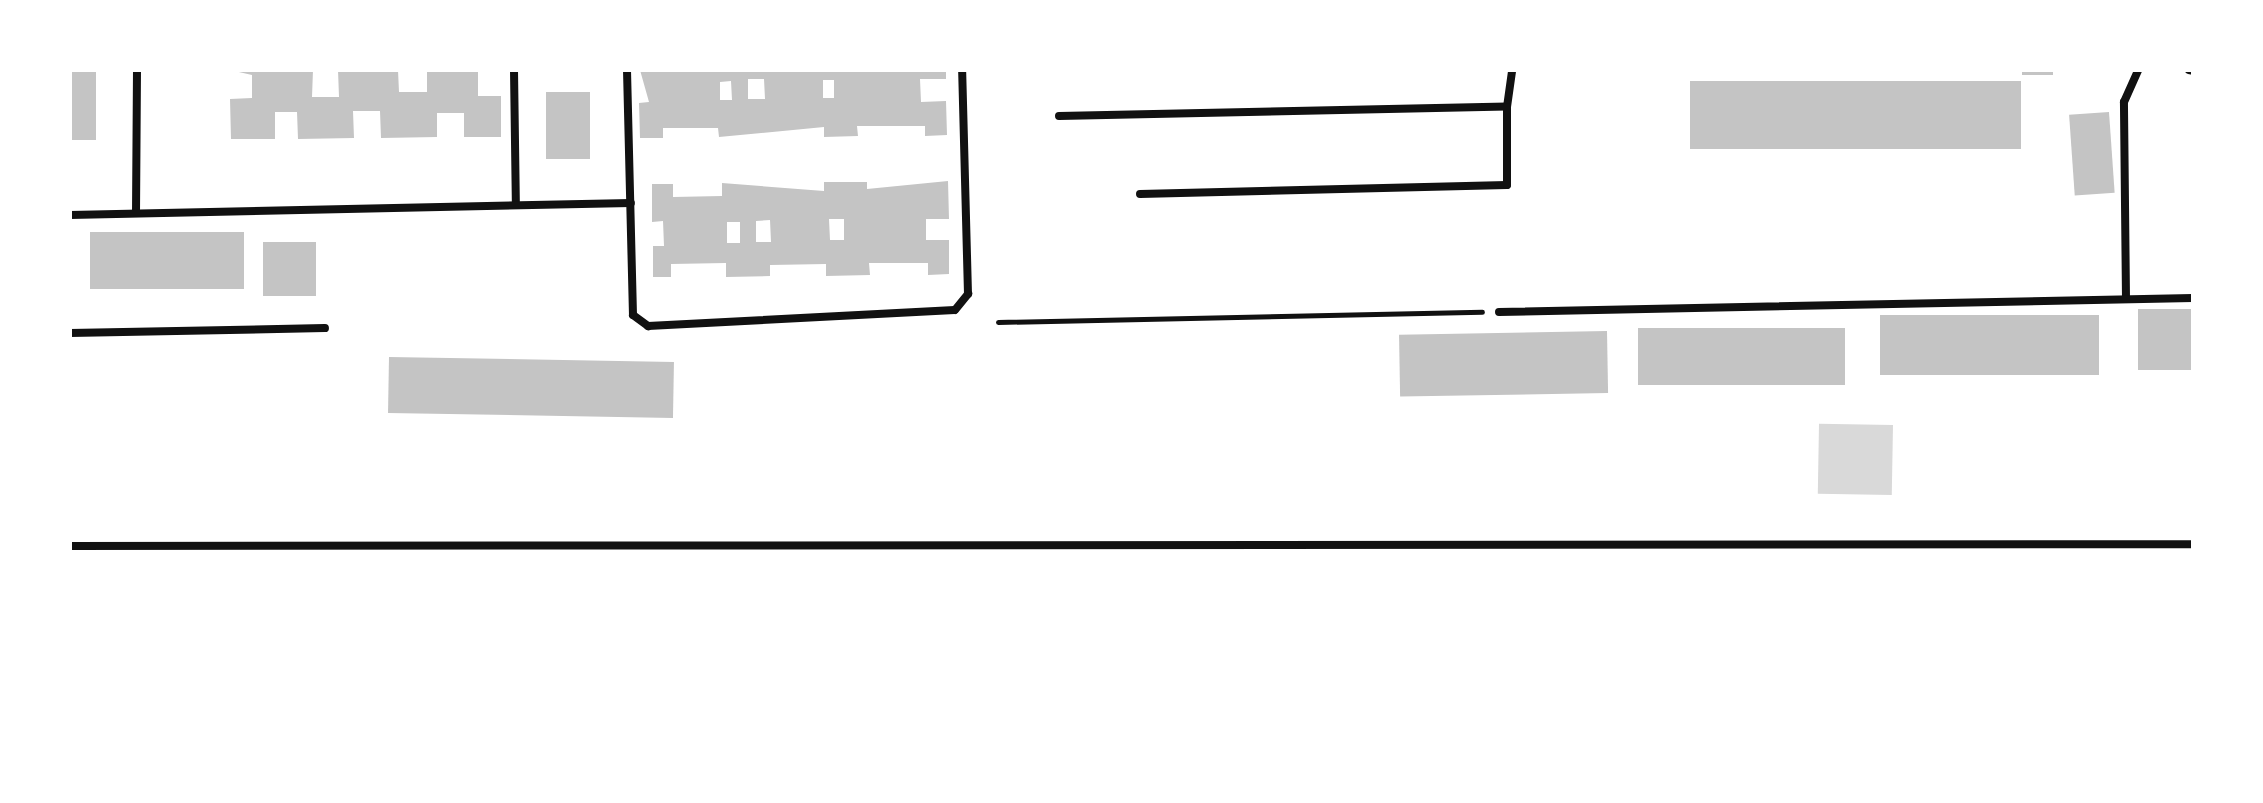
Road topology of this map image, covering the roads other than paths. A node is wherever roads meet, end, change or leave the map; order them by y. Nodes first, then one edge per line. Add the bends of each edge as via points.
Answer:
1 (137, 70) edge
2 (514, 70) edge
3 (627, 70) edge
4 (962, 70) edge
5 (1512, 70) edge
6 (2138, 70) edge
7 (1507, 107) junction
8 (1059, 116) dead end
9 (1140, 194) dead end
10 (631, 203) junction
11 (516, 205) junction
12 (136, 213) junction
13 (70, 215) edge
14 (2193, 298) edge
15 (2126, 299) junction
16 (1499, 312) road end
17 (325, 328) dead end
18 (70, 333) edge
19 (2193, 544) edge
20 (70, 546) edge

1 - 12 street
2 - 11 street
3 - 10 street
4 - 10 street via 968,294 955,310 648,326 633,315
5 - 7 street
6 - 15 street via 2124,102
7 - 8 street
7 - 9 street via 1507,185
10 - 11 street
11 - 12 street
12 - 13 street
14 - 15 street
15 - 16 street
17 - 18 street
19 - 20 street

